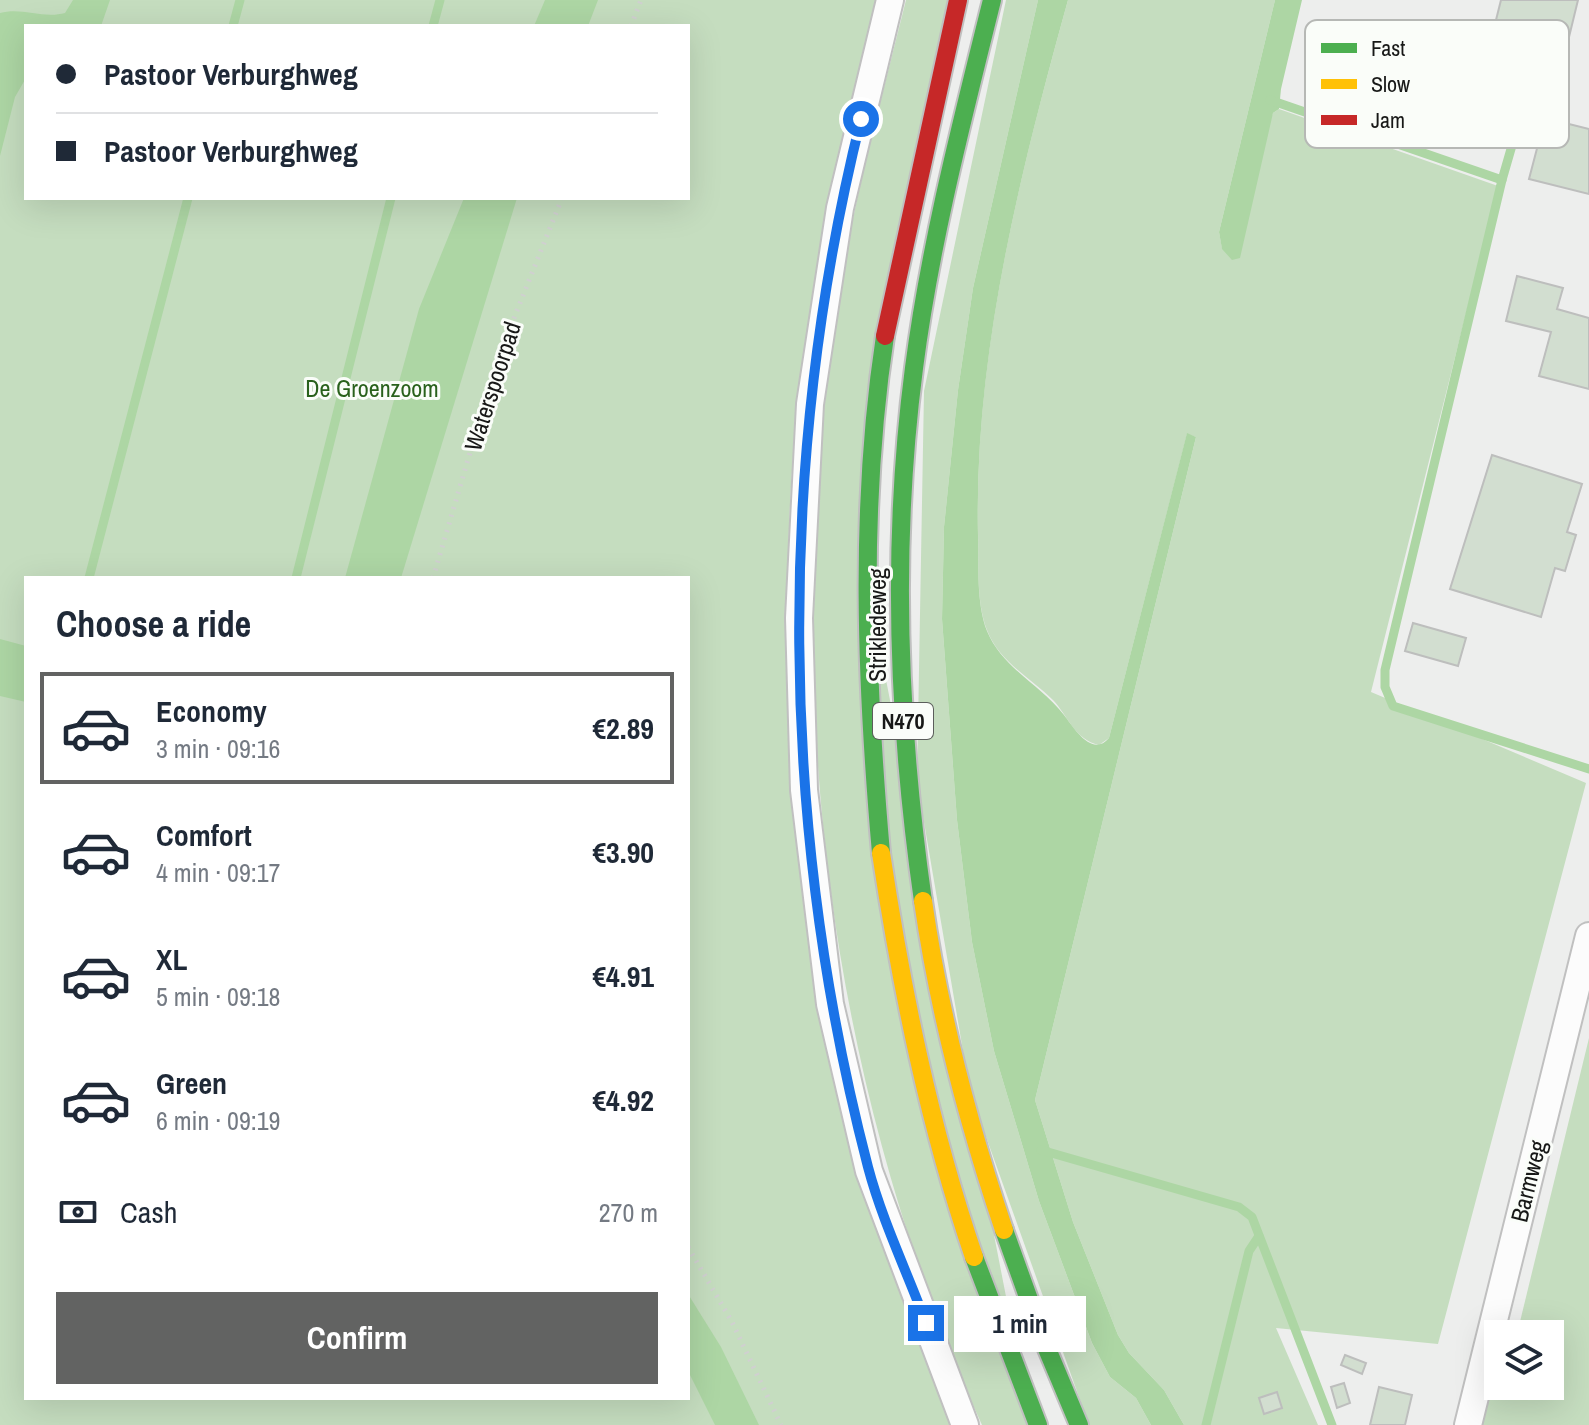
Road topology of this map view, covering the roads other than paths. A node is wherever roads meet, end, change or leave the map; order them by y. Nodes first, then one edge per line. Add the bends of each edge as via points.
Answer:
1 (890, 0) edge
2 (958, 0) edge
3 (992, 0) edge
4 (1589, 936) edge
5 (965, 1425) edge
6 (1038, 1425) edge
7 (1079, 1425) edge
8 (1468, 1425) edge

1 - 5 street via 840,208 810,404 799,618 804,790 830,1004 869,1171
2 - 6 main road, Strikledeweg / N470 via 886,329 867,553 867,678 877,834 899,986 928,1106 981,1282
3 - 7 main road, Strikledeweg / N470 via 919,333 901,550 900,685 912,837 934,979 962,1097 1012,1258
4 - 8 street, Barmweg

